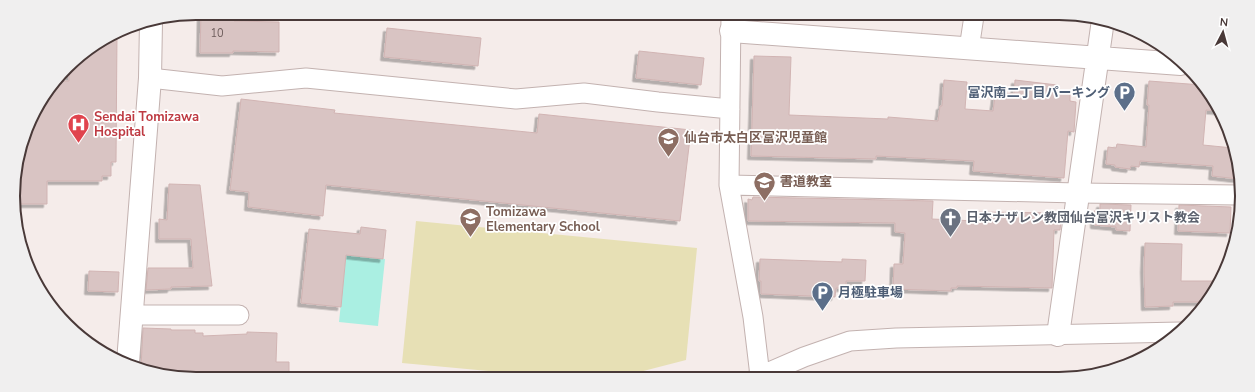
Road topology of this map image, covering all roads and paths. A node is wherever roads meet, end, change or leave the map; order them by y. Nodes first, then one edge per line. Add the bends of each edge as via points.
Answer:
1 (973, 20) edge
2 (731, 23) edge
3 (1102, 25) edge
4 (150, 26) edge
5 (969, 49) junction
6 (1098, 58) junction
7 (1174, 64) edge
8 (150, 78) junction
9 (730, 109) junction
10 (729, 186) junction
11 (1078, 193) junction
12 (1235, 195) edge
13 (132, 315) junction
14 (239, 315) dead end
15 (1170, 332) edge
16 (1058, 335) junction
17 (128, 359) edge
18 (760, 372) edge
19 (769, 372) edge

1 - 5 street
2 - 5 street
2 - 9 street
3 - 6 street
4 - 8 street
5 - 6 street
6 - 7 street
6 - 11 street
8 - 9 street via 222,86 306,78 516,99 584,94
8 - 13 street
9 - 10 street
10 - 11 street
10 - 18 street via 753,318
11 - 12 street
11 - 16 street
13 - 14 street
13 - 17 street
15 - 16 street
16 - 19 street via 850,341

